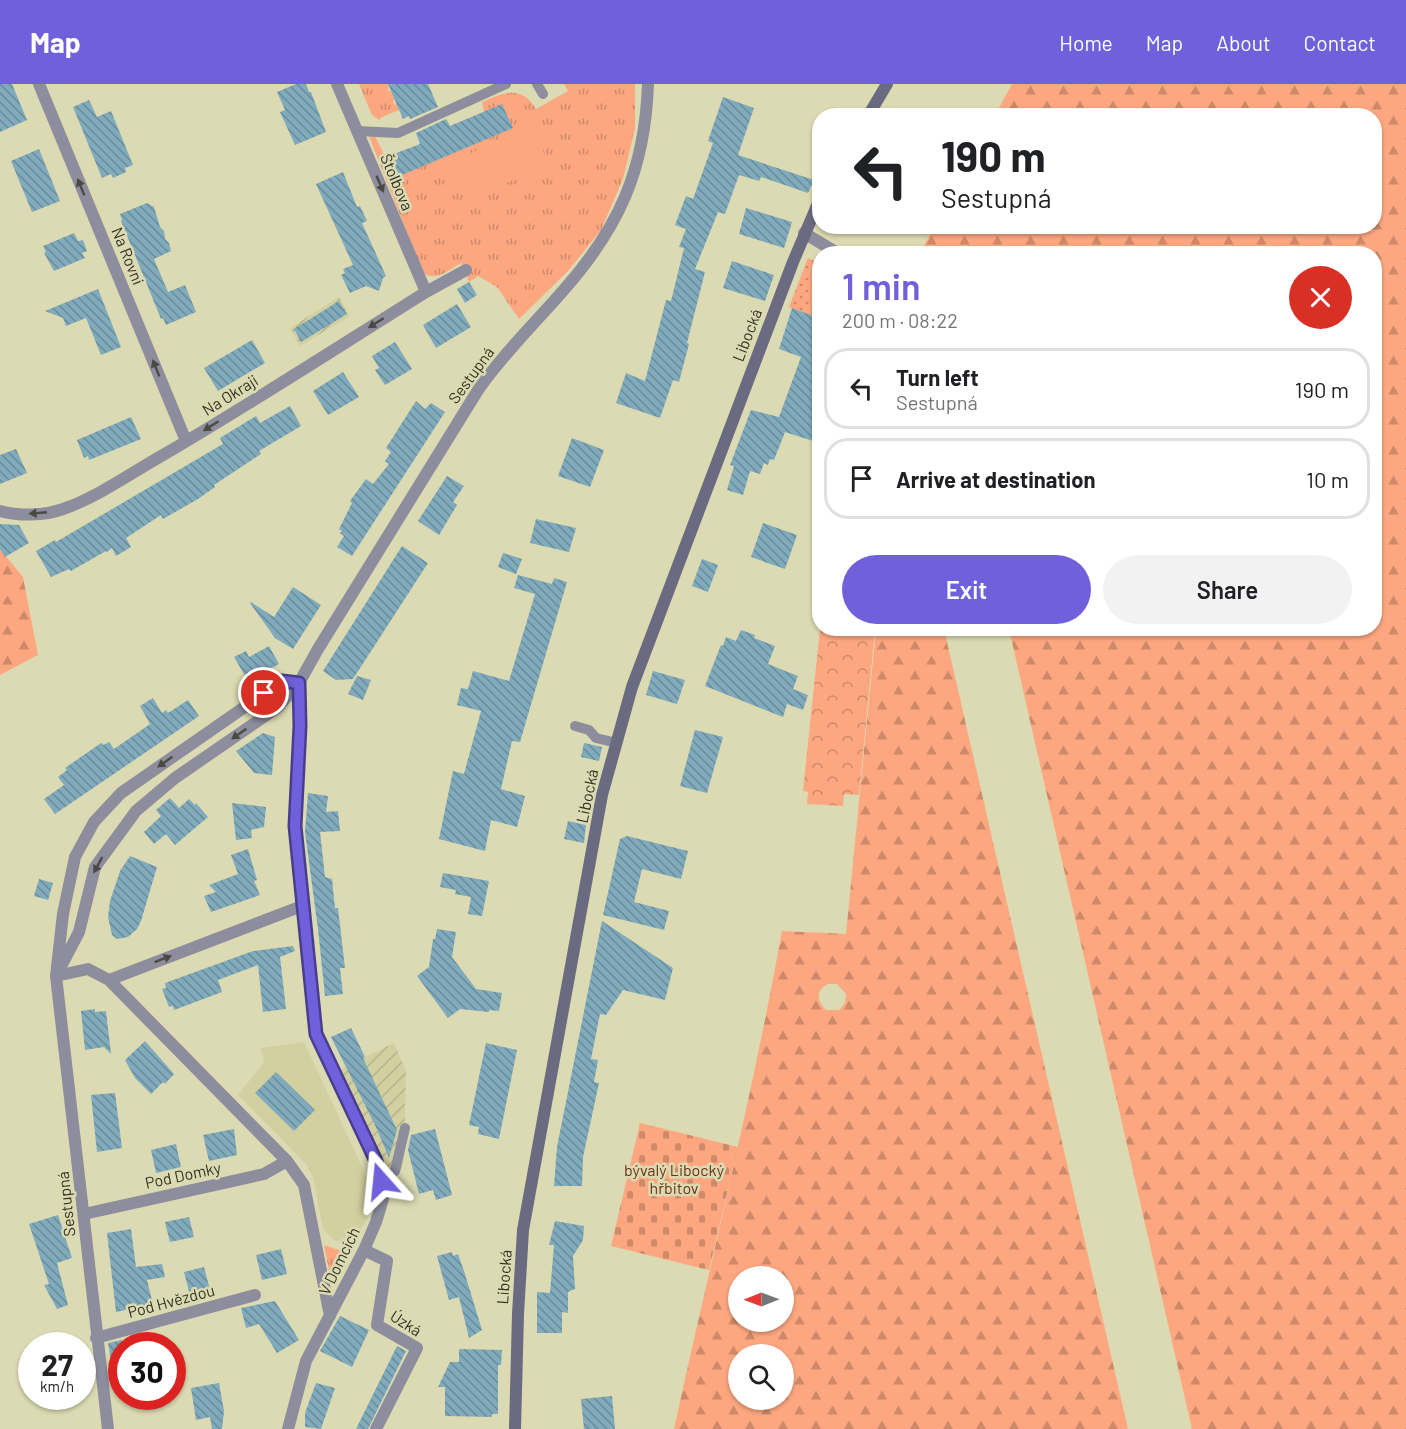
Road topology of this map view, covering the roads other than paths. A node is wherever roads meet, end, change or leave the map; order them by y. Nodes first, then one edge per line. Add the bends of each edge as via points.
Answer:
1 (39, 84) edge
2 (338, 84) edge
3 (506, 84) edge
4 (648, 84) edge
5 (881, 86) edge
6 (871, 108) edge
7 (357, 130) junction
8 (812, 216) edge
9 (804, 233) junction
10 (826, 246) edge
11 (466, 270) dead end
12 (426, 292) junction
13 (186, 441) junction
14 (0, 512) edge
15 (299, 683) junction
16 (575, 726) dead end
17 (617, 743) junction
18 (302, 906) junction
19 (56, 976) junction
20 (109, 980) junction
21 (405, 1128) dead end
22 (287, 1161) junction
23 (381, 1181) junction
24 (84, 1214) junction
25 (364, 1250) junction
26 (255, 1295) dead end
27 (330, 1316) junction
28 (95, 1332) edge
29 (96, 1338) joint
30 (108, 1429) edge
31 (288, 1429) edge
32 (376, 1429) edge
33 (515, 1429) edge

13 -> 1 street, Na Rovni
2 - 7 street, Štolbova
3 - 7 lane via 398,133
4 - 15 street, Sestupná via 640,154 625,198 604,237 478,390
5 - 6 street
7 -> 12 street, Štolbova
8 - 9 street, Libocká
9 - 10 street
9 - 17 street, Libocká via 632,687
11 - 12 street, Na Okraji
12 -> 13 street, Na Okraji
13 -> 14 street, Na Okraji via 63,509 44,513
15 - 18 street, V Domcích via 295,826
15 -> 19 street, Sestupná via 278,707 136,811 95,867 79,932
15 -> 19 street, Sestupná via 282,681 121,792 94,822 75,857
16 - 17 lane via 589,730 596,738
17 - 33 street, Libocká via 602,795 527,1206 518,1314
20 -> 18 street
18 - 23 street, V Domcích via 316,1034 376,1161
19 - 20 street via 88,969
19 - 24 street, Sestupná
20 - 22 street
21 - 23 lane via 395,1171
22 - 24 street, Pod Domky via 264,1174
22 - 27 street via 304,1185
23 - 25 street, V Domcích via 382,1199
24 - 28 street, Sestupná
25 - 27 street, V Domcích
25 - 32 street, Úzká via 387,1261 377,1325 417,1348
26 - 29 street, Pod Hvězdou
27 - 31 street, V Domcích via 306,1361
29 - 30 street, Sestupná

